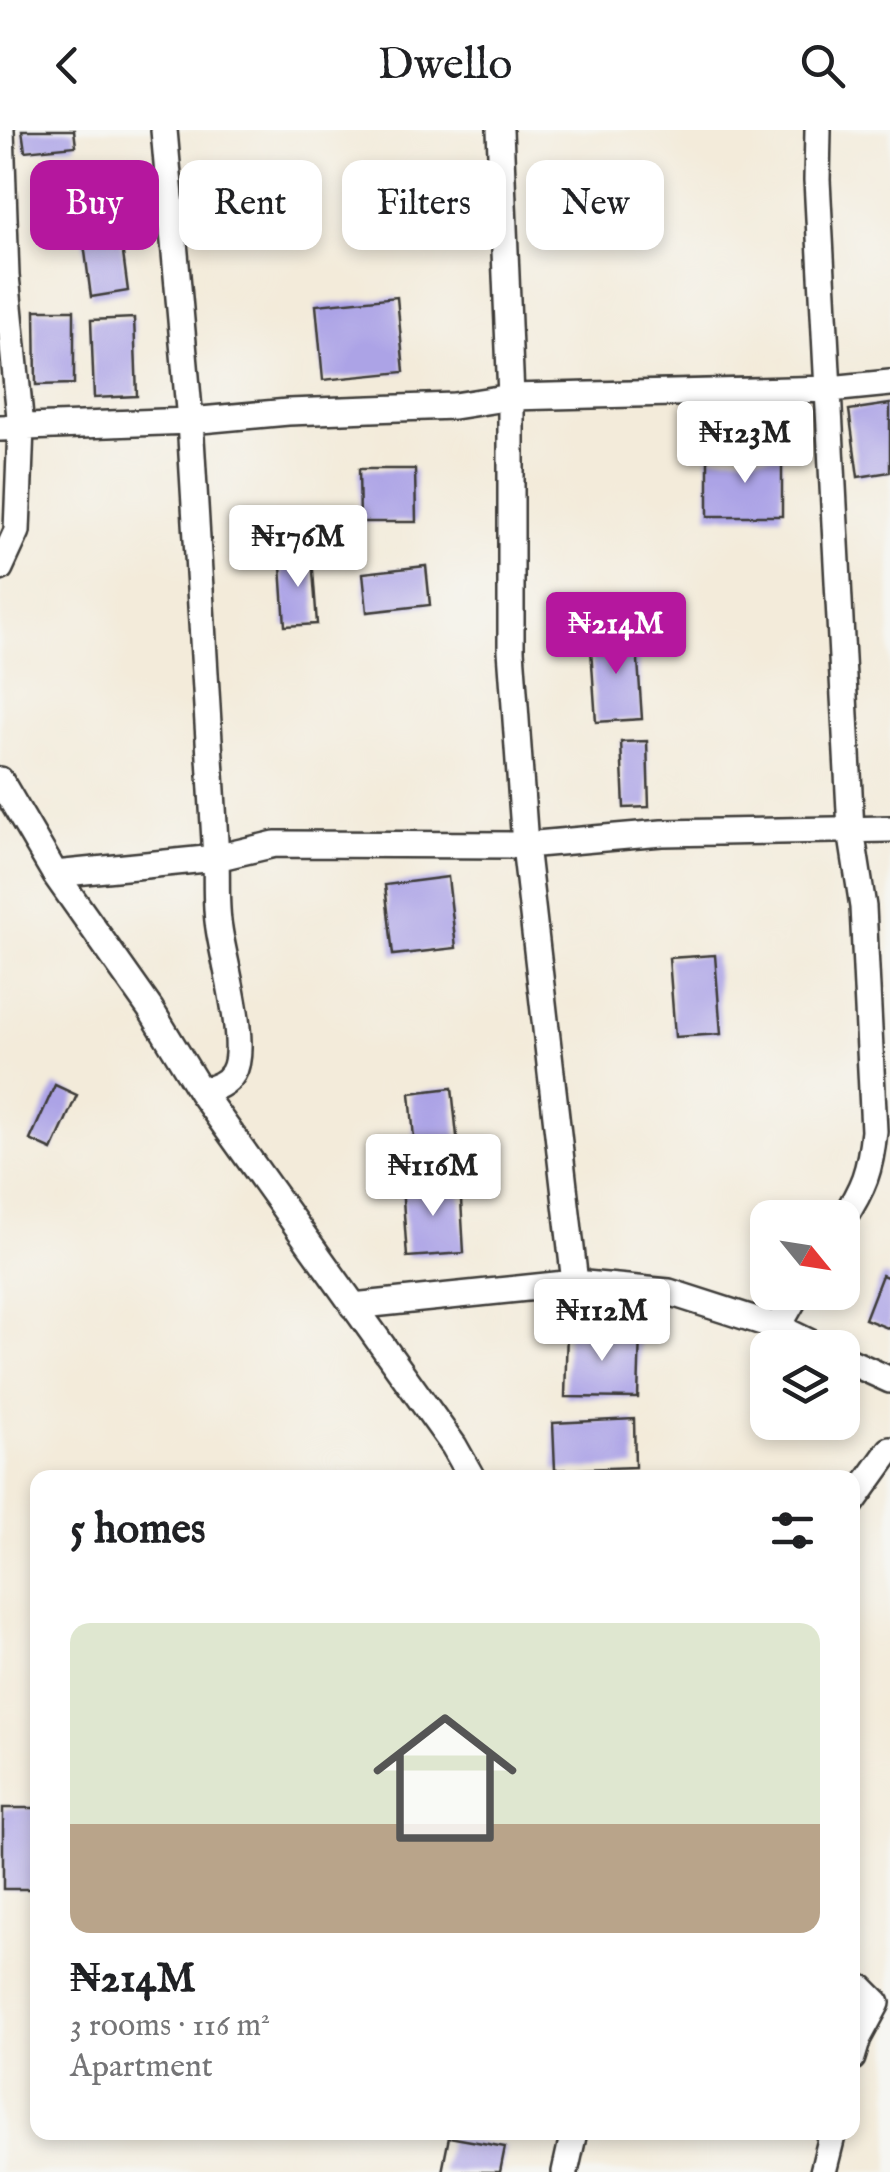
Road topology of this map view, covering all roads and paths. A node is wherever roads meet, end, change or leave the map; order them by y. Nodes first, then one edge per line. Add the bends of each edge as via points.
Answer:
1 (2, 130) edge
2 (164, 130) edge
3 (500, 130) edge
4 (818, 130) edge
5 (890, 382) edge
6 (830, 388) junction
7 (511, 396) junction
8 (190, 421) junction
9 (10, 427) edge
10 (0, 568) edge
11 (0, 780) edge
12 (890, 829) edge
13 (851, 830) junction
14 (525, 845) junction
15 (216, 858) junction
16 (55, 874) junction
17 (201, 1092) junction
18 (856, 1200) edge
19 (575, 1283) junction
20 (353, 1306) junction
21 (788, 1310) edge
22 (778, 1328) junction
23 (782, 1330) edge
24 (860, 1366) edge
25 (890, 1380) edge
26 (890, 1450) edge
27 (468, 1470) edge
28 (860, 1492) edge
29 (860, 1988) edge
30 (884, 2010) edge
31 (860, 2036) edge
32 (572, 2140) edge
33 (831, 2140) edge
34 (565, 2172) edge
35 (824, 2172) edge

1 - 9 street
2 - 8 street
3 - 7 street
4 - 6 street
5 - 6 street
6 - 7 street
6 - 13 street
7 - 8 street via 454,406
7 - 14 street via 512,650
8 - 9 street
8 - 15 street
9 - 10 street via 17,530
11 - 16 street
12 - 13 street
13 - 14 street via 662,833
13 - 18 street via 863,907 874,1131 870,1167
14 - 15 street via 275,844
14 - 19 street
15 - 16 street
15 - 17 street via 218,924 238,1054 234,1072
16 - 17 street
17 - 20 street
19 - 20 street
19 - 22 street via 669,1292
20 - 27 street
21 - 22 street
22 - 23 street
24 - 25 street
26 - 28 street
29 - 30 street
30 - 31 street
32 - 34 street
33 - 35 street

